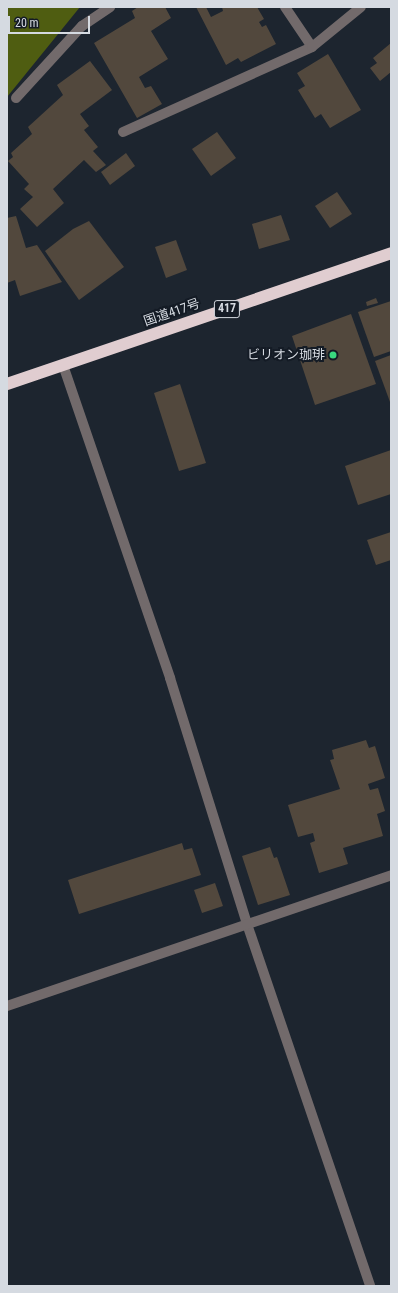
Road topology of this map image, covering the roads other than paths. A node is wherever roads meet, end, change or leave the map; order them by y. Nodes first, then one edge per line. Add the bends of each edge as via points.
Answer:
1 (110, 7) edge
2 (284, 7) edge
3 (361, 7) edge
4 (312, 47) junction
5 (16, 98) dead end
6 (122, 132) dead end
7 (391, 253) edge
8 (63, 365) junction
9 (7, 384) edge
10 (391, 875) edge
11 (247, 924) junction
12 (7, 1006) edge
13 (370, 1286) edge

1 - 5 street via 82,26
2 - 4 street
3 - 4 street
4 - 6 street
7 - 8 highway, 国道417号 / 417
8 - 9 highway, 国道417号 / 417
8 - 11 street via 170,678
10 - 11 street
11 - 12 street
11 - 13 street

